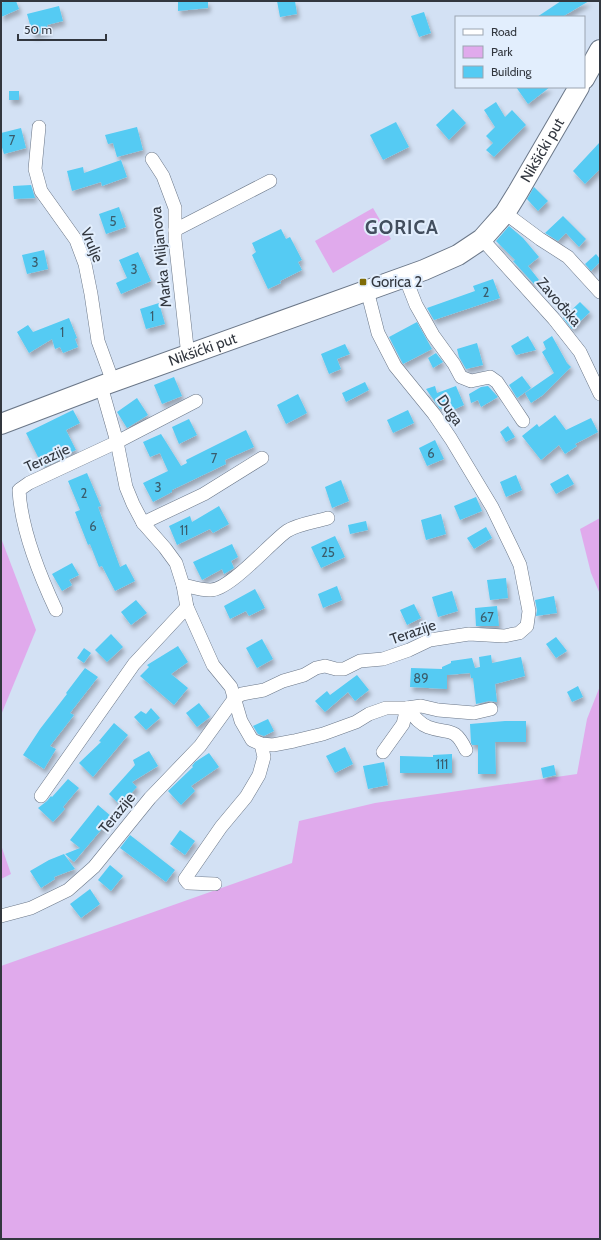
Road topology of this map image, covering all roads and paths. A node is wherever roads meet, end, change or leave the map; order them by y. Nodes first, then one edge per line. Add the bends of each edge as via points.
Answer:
1 (600, 50) edge
2 (585, 77) edge
3 (578, 88) edge
4 (39, 127) dead end
5 (152, 159) dead end
6 (270, 181) dead end
7 (505, 213) junction
8 (175, 230) junction
9 (482, 239) junction
10 (406, 277) junction
11 (367, 290) junction
12 (600, 292) edge
13 (188, 356) junction
14 (107, 384) junction
15 (600, 394) edge
16 (196, 401) dead end
17 (523, 420) dead end
18 (1, 424) edge
19 (117, 442) junction
20 (262, 458) dead end
21 (328, 518) dead end
22 (143, 523) junction
23 (512, 548) joint
24 (183, 585) junction
25 (187, 607) junction
26 (56, 610) dead end
27 (234, 699) junction
28 (407, 708) junction
29 (491, 709) dead end
30 (261, 744) junction
31 (466, 750) dead end
32 (383, 752) dead end
33 (41, 796) dead end
34 (215, 884) dead end
35 (1, 916) edge

1 - 2 main road
3 - 7 main road, Nikšićki put
4 - 14 street, Vrulje via 35,169 41,191 76,240 85,264
5 - 8 street, Marka Miljanova via 163,176 175,208
6 - 8 street
7 - 9 main road, Nikšićki put
7 - 12 street via 568,257
8 - 13 street, Marka Miljanova
9 - 10 main road, Nikšićki put via 458,255
9 - 15 street, Zavođska via 580,352
10 - 11 main road, Nikšićki put
10 - 17 street via 416,305 433,336 461,377 470,381 490,376
11 - 13 main road, Nikšićki put
11 - 23 street, Duga via 378,333 395,366 451,439 492,507
13 - 14 main road, Nikšićki put
14 - 18 main road, Nikšićki put
14 - 19 street
16 - 19 street, Terazije
19 - 22 street via 126,487
19 - 26 street, Terazije via 19,490 20,506 35,559
20 - 22 street via 204,494
21 - 24 street via 288,531 226,584 211,590
22 - 24 street via 176,563
23 - 27 street, Terazije via 520,565 529,611 527,626 519,633 504,636 468,634 430,640 390,657 360,661 344,669 325,666 316,668 304,675 264,690 242,694
24 - 25 street
25 - 27 street via 213,665 231,687
25 - 33 street via 134,664
27 - 30 street via 241,721 252,740
27 - 35 street, Terazije via 200,746 150,798 94,867 68,890 32,908
28 - 29 street via 421,706 474,713
28 - 30 street via 386,708 323,734 274,745
28 - 31 street via 427,727 453,733
28 - 32 street via 403,724
30 - 34 street via 264,757 259,775 186,879 188,883

